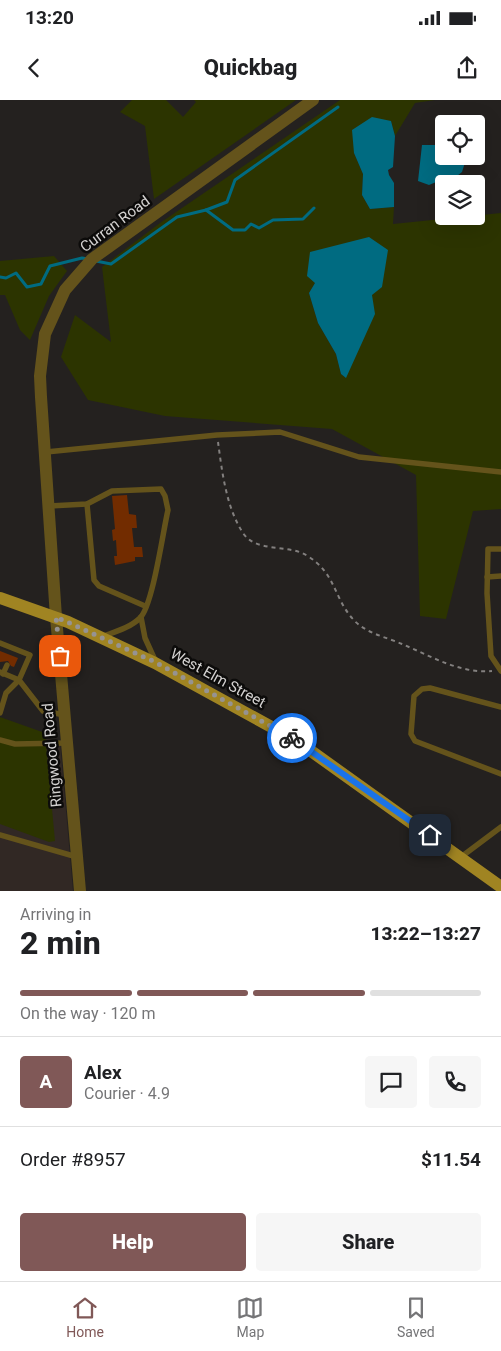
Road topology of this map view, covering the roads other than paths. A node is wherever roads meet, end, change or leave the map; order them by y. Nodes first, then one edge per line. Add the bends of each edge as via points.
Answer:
1 (313, 100) edge
2 (46, 452) junction
3 (501, 472) edge
4 (87, 504) junction
5 (49, 506) junction
6 (501, 549) edge
7 (501, 576) edge
8 (487, 577) junction
9 (0, 598) edge
10 (145, 606) junction
11 (56, 617) junction
12 (140, 617) junction
13 (100, 637) junction
14 (1, 646) edge
15 (13, 648) junction
16 (10, 655) dead end
17 (155, 662) junction
18 (7, 665) dead end
19 (501, 671) edge
20 (2, 673) edge
21 (19, 680) junction
22 (501, 707) edge
23 (0, 714) edge
24 (65, 715) junction
25 (0, 740) edge
26 (67, 744) junction
27 (501, 774) edge
28 (501, 827) edge
29 (0, 835) edge
30 (77, 857) junction
31 (462, 857) junction
32 (501, 887) edge
33 (80, 891) edge

1 - 2 street, Curran Road via 92,260 65,290 45,334 40,376
2 - 3 lane via 280,432 359,457
2 - 5 street, Curran Road
4 - 5 lane
4 - 10 lane via 94,580 99,586
4 - 10 lane via 112,491 162,489 168,510
5 - 11 street, Curran Road
6 - 8 lane via 488,549
7 - 8 lane
8 - 19 lane via 491,656
9 - 11 main road, West Elm Street
10 - 12 lane
11 - 13 main road, West Elm Street
11 - 24 street, Ringwood Road
12 - 13 lane via 122,629
12 - 17 lane
13 - 17 main road, West Elm Street
14 - 15 lane
15 - 16 lane
15 - 21 lane via 30,655
17 - 31 main road, West Elm Street via 297,740
18 - 20 lane
20 - 21 lane
21 - 23 lane via 6,693
21 - 24 lane via 43,711
22 - 27 lane via 430,688 422,689 414,696 411,734 415,741
24 - 26 street, Ringwood Road
25 - 26 lane via 15,744
26 - 30 street, Ringwood Road
28 - 31 lane
29 - 30 lane
30 - 33 street, Ringwood Road
31 - 32 main road, West Elm Street

